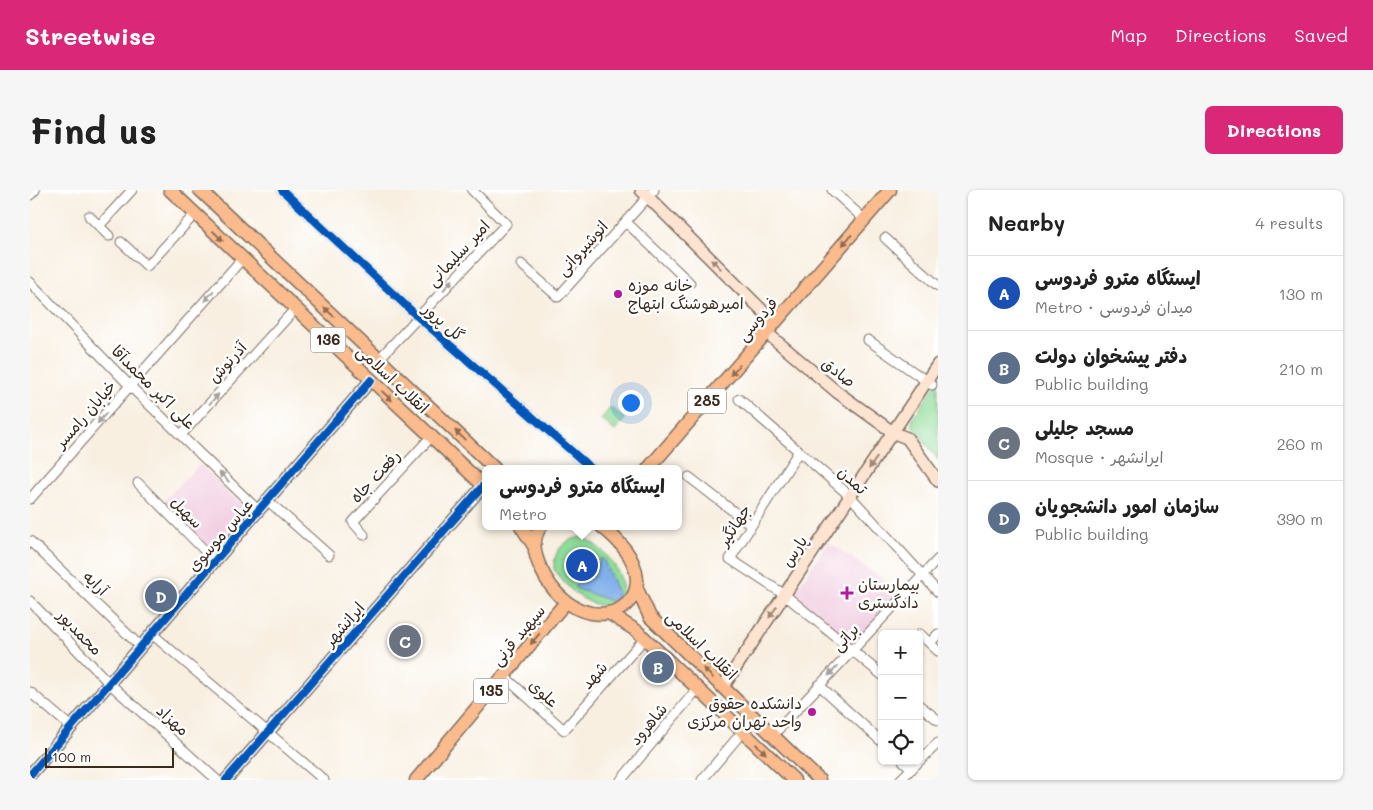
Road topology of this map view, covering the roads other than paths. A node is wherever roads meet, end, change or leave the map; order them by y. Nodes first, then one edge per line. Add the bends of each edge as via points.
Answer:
1 (35, 190) edge
2 (132, 190) edge
3 (170, 190) edge
4 (200, 190) edge
5 (282, 190) edge
6 (472, 190) edge
7 (832, 190) edge
8 (890, 190) edge
9 (648, 192) edge
10 (30, 196) edge
11 (195, 214) junction
12 (89, 216) dead end
13 (864, 220) junction
14 (626, 222) junction
15 (99, 226) junction
16 (109, 236) dead end
17 (885, 238) dead end
18 (121, 242) dead end
19 (242, 259) junction
20 (521, 264) dead end
21 (30, 282) edge
22 (690, 284) dead end
23 (938, 286) edge
24 (295, 309) junction
25 (418, 318) junction
26 (771, 328) junction
27 (868, 340) dead end
28 (379, 359) junction
29 (938, 364) edge
30 (371, 380) junction
31 (932, 380) edge
32 (130, 386) junction
33 (739, 399) dead end
34 (894, 433) junction
35 (181, 436) junction
36 (431, 437) junction
37 (799, 451) junction
38 (491, 465) edge
39 (587, 465) edge
40 (651, 465) edge
41 (689, 477) dead end
42 (938, 481) edge
43 (138, 484) dead end
44 (482, 485) edge
45 (482, 489) edge
46 (850, 496) junction
47 (30, 499) edge
48 (267, 500) junction
49 (258, 511) junction
50 (751, 525) junction
51 (524, 530) edge
52 (539, 530) edge
53 (606, 530) edge
54 (364, 535) dead end
55 (30, 541) edge
56 (534, 546) junction
57 (329, 555) dead end
58 (938, 560) edge
59 (215, 561) junction
60 (923, 575) junction
61 (637, 589) junction
62 (938, 592) edge
63 (784, 595) junction
64 (30, 601) edge
65 (566, 602) junction
66 (610, 614) junction
67 (152, 634) junction
68 (938, 634) edge
69 (923, 637) edge
70 (645, 638) junction
71 (930, 643) junction
72 (141, 646) junction
73 (938, 651) edge
74 (852, 652) junction
75 (878, 672) edge
76 (504, 676) junction
77 (109, 683) junction
78 (819, 685) junction
79 (723, 687) junction
80 (698, 688) junction
81 (30, 692) edge
82 (923, 708) edge
83 (938, 720) edge
84 (72, 727) junction
85 (564, 730) joint
86 (743, 731) junction
87 (268, 732) junction
88 (773, 735) junction
89 (878, 738) edge
90 (938, 743) edge
91 (908, 765) edge
92 (912, 769) junction
93 (30, 775) edge
94 (217, 780) edge
95 (226, 780) edge
96 (324, 780) edge
97 (416, 780) edge
98 (621, 780) edge
99 (702, 780) edge
100 (794, 780) edge
101 (819, 780) edge
102 (900, 780) edge

1 - 10 street
2 - 15 street
3 - 11 main road, انقلاب اسلامی / 136
28 -> 4 main road, انقلاب اسلامی / 136
5 - 25 street, گل پرور
25 -> 6 street, امیر سلیمانی via 506,224
7 - 13 street
8 - 13 main road, فردوسی / 285
9 - 14 street, انوشیروانی
26 -> 9 street, صادق
11 - 18 street via 148,266
11 -> 19 main road, انقلاب اسلامی / 136
12 - 15 street
13 -> 26 main road, فردوسی / 285
14 - 20 street, انوشیروانی via 558,297
14 - 22 street
15 - 16 street
17 - 23 street
19 - 24 main road, انقلاب اسلامی / 136
19 -> 32 street, خیابان رامسر
21 - 32 street, علی اکبر محمدآقا
24 - 30 main road, انقلاب اسلامی / 136
35 -> 24 street, آذرنوش
25 - 28 street, امیر سلیمانی
25 - 39 street, گل پرور
26 - 34 street, صادق via 823,381
26 -> 40 main road, فردوسی / 285
27 - 31 street
38 -> 28 main road, انقلاب اسلامی / 136
29 - 31 street, پارس
30 -> 36 main road, انقلاب اسلامی / 136
30 - 48 street, عباس موسوی
31 - 34 street, پارس via 898,421
32 - 35 street, علی اکبر محمدآقا
32 -> 47 street, خیابان رامسر
33 - 37 street, تمدن
34 - 42 street, صادق via 907,438
34 -> 46 street, پارس
49 -> 35 street, علی اکبر محمدآقا
36 - 44 main road, انقلاب اسلامی / 136
36 - 54 street, رفعت جاه via 353,522
37 - 46 street, تمدن
37 - 50 street, جهانگیر
41 - 50 street
43 - 59 street, سهیل
45 - 87 street, ایرانشهر
46 - 60 street, تمدن
46 - 63 street, پارس
48 - 49 street, عباس موسوی
48 - 57 street
49 - 59 street, عباس موسوی
50 - 63 street, جهانگیر via 730,559
51 - 56 main road
52 - 56 main road
53 - 61 main road, انقلاب اسلامی via 630,558 636,573
55 - 72 street, آرایه
56 - 65 main road via 545,577
58 - 60 street, براتی
59 - 67 street, عباس موسوی
60 - 62 street, تمدن
60 - 74 street, براتی
61 - 66 main road via 627,606
79 -> 61 main road, انقلاب اسلامی via 650,617
63 - 74 street
63 -> 79 street, پارس
64 - 77 street, محمدپور
65 - 66 main road via 591,612
65 -> 76 main road, سپهبد قرنی / 135
66 - 70 main road, انقلاب اسلامی
67 - 72 street, عباس موسوی
67 - 87 street
68 - 71 street
69 - 71 street
70 - 80 main road, انقلاب اسلامی
70 - 85 street, شهد
71 - 73 street
72 - 77 street, عباس موسوی
74 - 75 street
74 -> 78 street, براتی
76 - 85 street, علوی
76 - 97 main road, سپهبد قرنی / 135
77 - 84 street, عباس موسوی
77 - 94 street, مهزاد
78 - 88 street, براتی
78 - 89 street
79 - 88 main road, انقلاب اسلامی
80 - 86 main road, انقلاب اسلامی
80 - 98 street, شاهرود
81 - 84 street
82 - 83 street
84 - 93 street, عباس موسوی
86 - 99 street
86 -> 100 main road, انقلاب اسلامی
87 - 95 street, ایرانشهر
87 - 96 street
88 - 101 main road, انقلاب اسلامی
90 - 92 street
91 - 92 street
92 - 102 street

